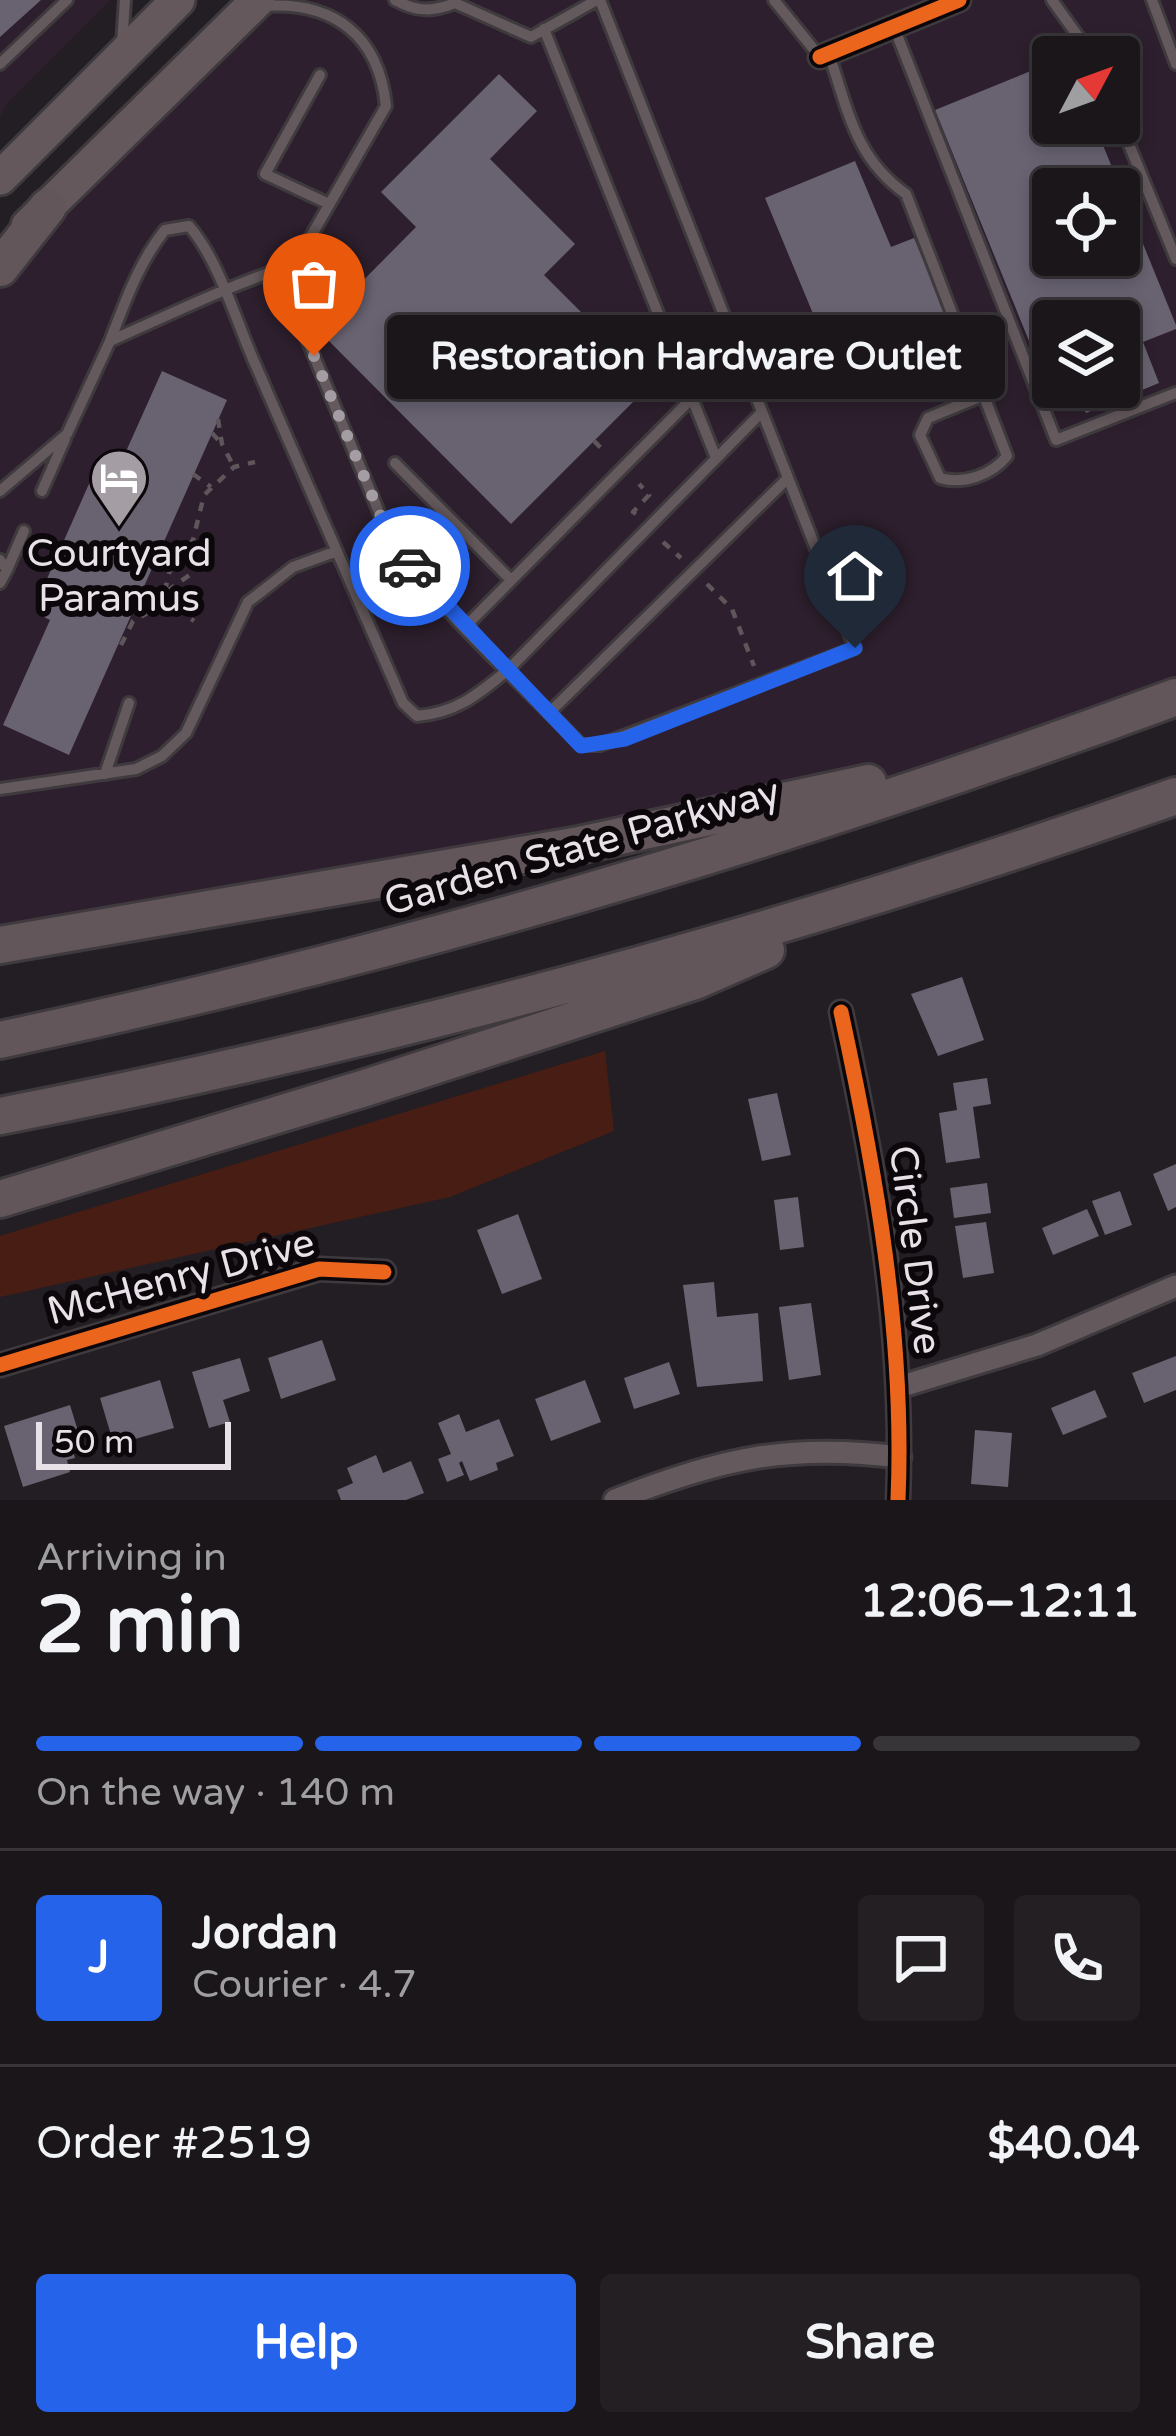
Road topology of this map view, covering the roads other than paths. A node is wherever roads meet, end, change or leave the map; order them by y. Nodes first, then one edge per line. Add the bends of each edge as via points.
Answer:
1 (67, 0) edge
2 (125, 0) edge
3 (178, 0) edge
4 (395, 0) edge
5 (599, 0) edge
6 (774, 0) edge
7 (959, 0) edge
8 (1052, 0) edge
9 (1151, 0) edge
10 (455, 2) edge
11 (254, 4) edge
12 (925, 7) edge
13 (893, 27) junction
14 (544, 29) junction
15 (1078, 36) edge
16 (824, 56) junction
17 (120, 58) junction
18 (0, 64) edge
19 (1176, 64) edge
20 (320, 75) dead end
21 (1129, 144) edge
22 (0, 178) edge
23 (328, 204) junction
24 (48, 207) junction
25 (0, 255) edge
26 (1176, 259) edge
27 (296, 264) junction
28 (0, 268) edge
29 (224, 292) junction
30 (110, 340) junction
31 (1176, 393) edge
32 (984, 395) junction
33 (692, 398) junction
34 (762, 412) junction
35 (67, 434) junction
36 (716, 458) junction
37 (395, 463) dead end
38 (788, 478) junction
39 (0, 491) edge
40 (42, 491) dead end
41 (24, 531) dead end
42 (337, 551) junction
43 (3, 565) edge
44 (512, 580) junction
45 (0, 583) edge
46 (466, 626) junction
47 (508, 670) junction
48 (1176, 697) edge
49 (129, 703) dead end
50 (550, 712) junction
51 (1065, 738) junction
52 (104, 774) junction
53 (0, 789) edge
54 (1176, 796) edge
55 (931, 879) junction
56 (0, 944) edge
57 (841, 1012) dead end
58 (0, 1040) edge
59 (0, 1116) edge
60 (0, 1199) edge
61 (383, 1272) dead end
62 (1176, 1286) edge
63 (0, 1365) edge
64 (899, 1387) junction
65 (900, 1456) junction
66 (615, 1500) edge
67 (898, 1500) edge

1 - 18 lane
2 - 17 lane
3 - 17 highway
4 - 10 lane via 434,11
5 - 14 lane
5 - 34 lane
6 - 16 lane
7 - 12 street
8 - 15 lane
9 - 19 lane
10 - 14 lane via 530,37
11 - 23 lane via 332,16 356,30 383,81 386,106
11 - 24 highway
12 - 13 street
13 - 16 street
13 - 31 lane via 1056,440
14 - 33 lane
16 - 32 lane via 863,153 906,194
17 - 22 highway
20 - 23 lane via 265,174
21 - 26 lane
23 - 27 lane
24 - 25 highway
24 - 28 highway
27 - 29 lane
27 - 46 lane via 296,313 386,529
29 - 30 lane
29 - 30 lane via 189,226 165,230
29 - 42 lane
30 - 35 lane
32 - 32 lane via 1006,456 997,469 956,483 940,478 920,435 928,418
33 - 36 lane
33 - 44 lane
34 - 36 lane
34 - 38 lane
35 - 39 lane
35 - 40 lane
36 - 47 lane
37 - 44 lane
38 - 50 lane
38 - 50 lane via 855,648 600,746 581,746
41 - 43 lane
42 - 47 lane via 403,703 417,716 467,704
42 - 52 lane via 292,567 248,602 186,733 162,756
43 - 45 lane
44 - 46 lane
46 - 47 lane
47 - 50 lane
48 - 51 highway, Garden State Parkway
49 - 52 lane
51 - 56 highway via 574,846
51 - 58 highway, Garden State Parkway via 524,912
52 - 53 lane
54 - 55 highway
55 - 59 highway via 385,1033
55 - 60 highway via 695,981
57 - 64 street, Circle Drive via 877,1186
61 - 63 street, McHenry Drive via 319,1269
62 - 64 street via 1037,1345
64 - 65 street, Circle Drive
65 - 66 street via 802,1450 741,1457
65 - 67 street, Circle Drive

